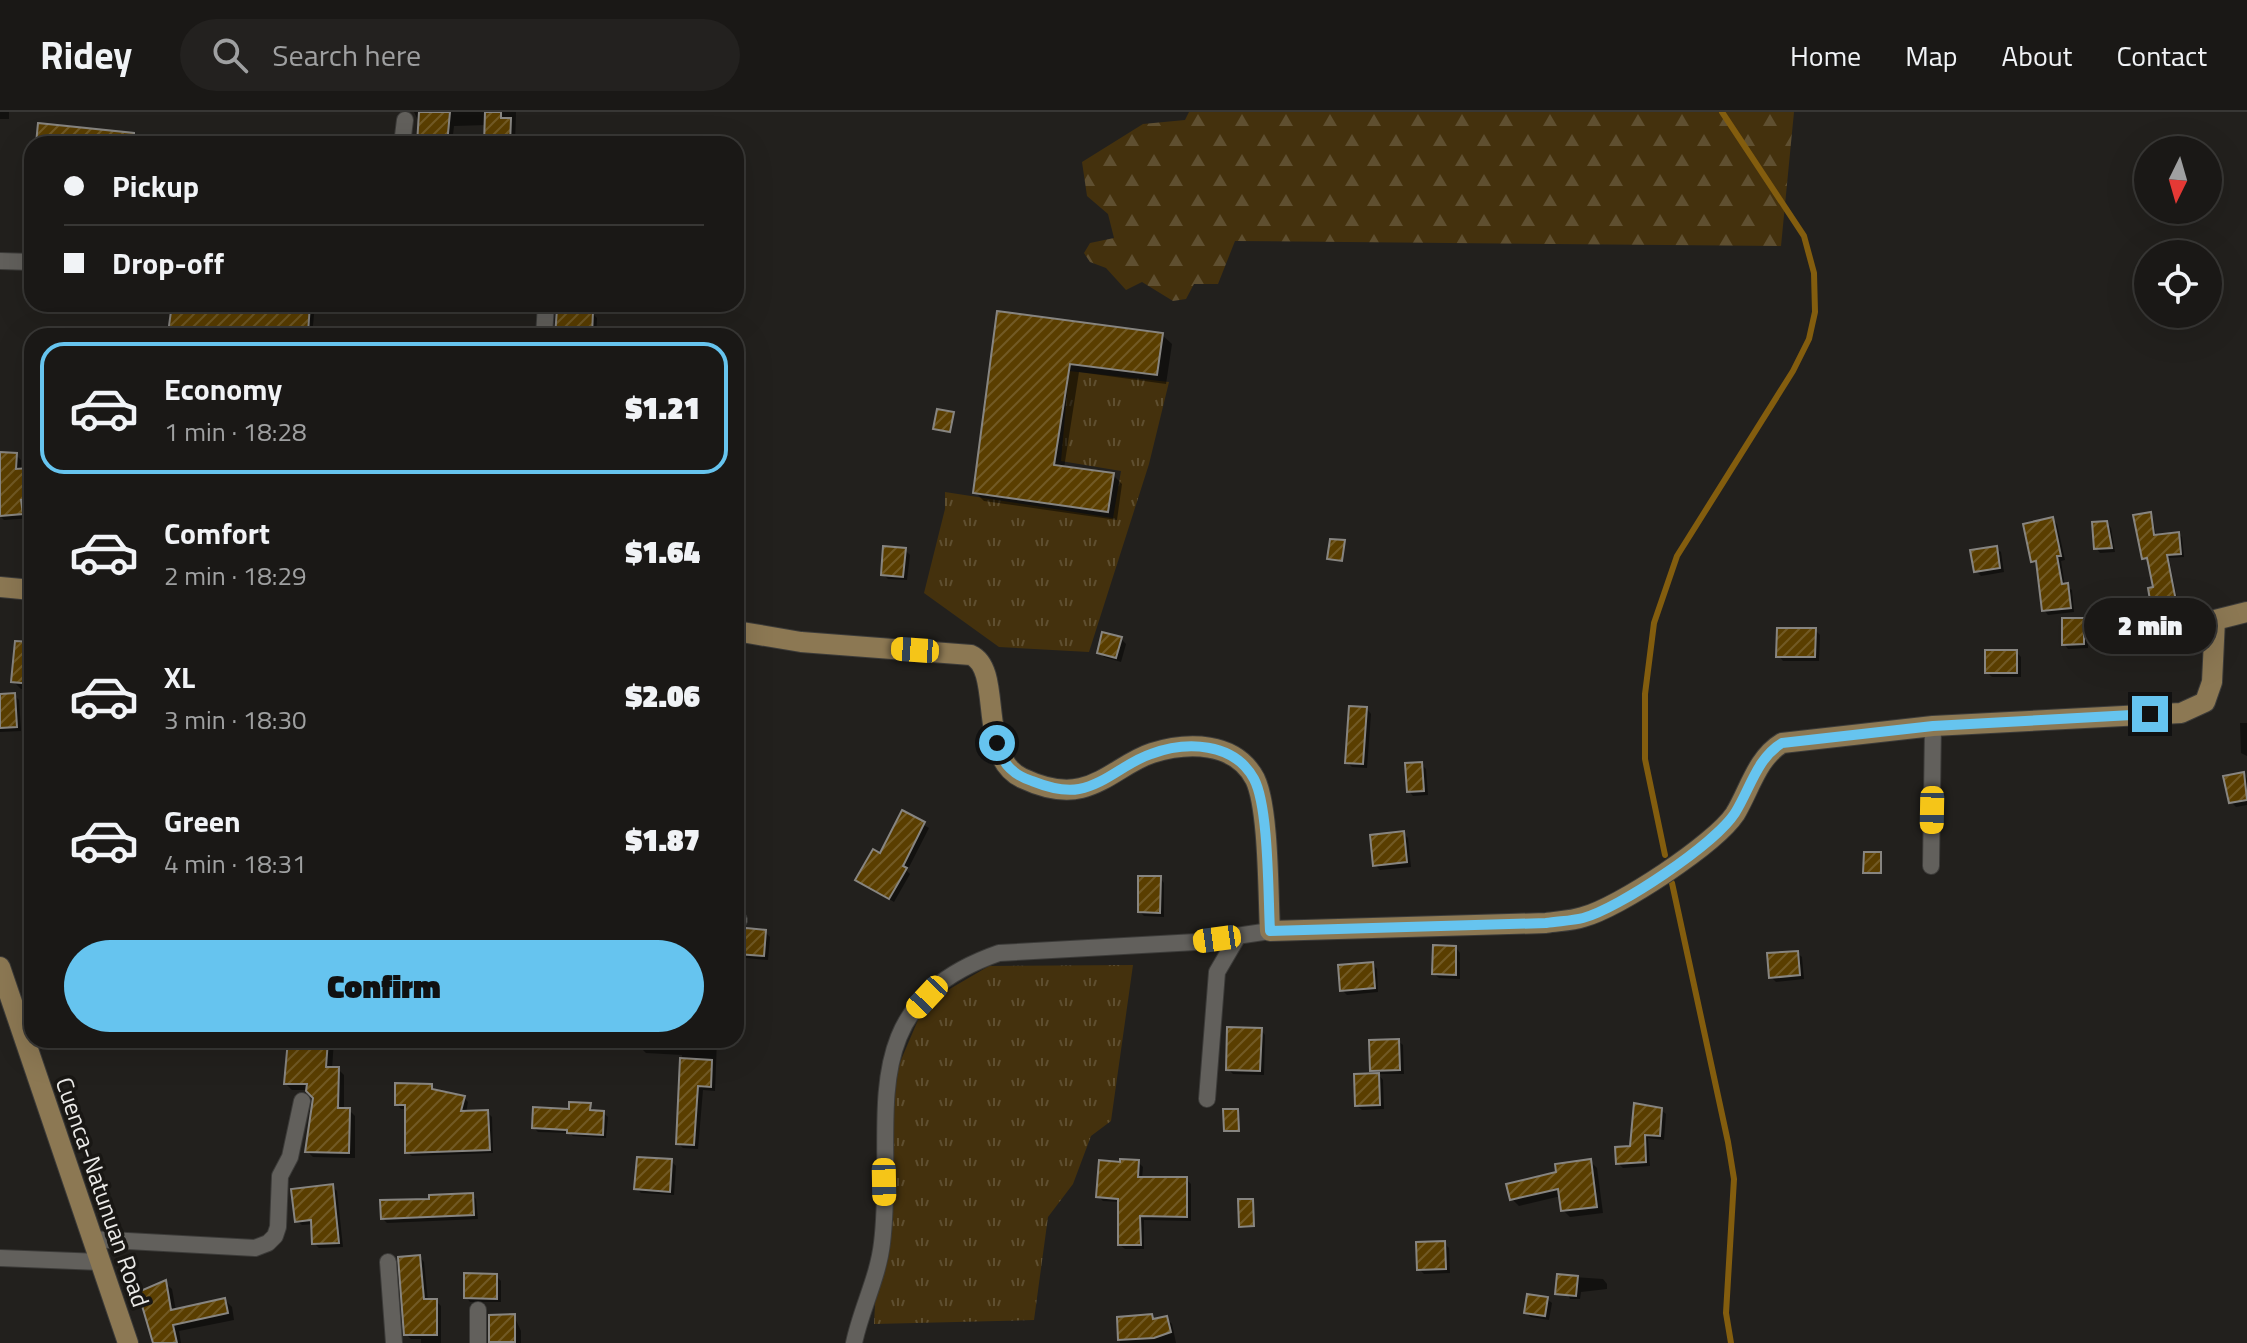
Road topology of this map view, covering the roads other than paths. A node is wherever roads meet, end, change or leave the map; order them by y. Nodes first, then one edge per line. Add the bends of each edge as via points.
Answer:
1 (405, 120) dead end
2 (403, 136) edge
3 (0, 261) edge
4 (24, 262) edge
5 (0, 587) edge
6 (24, 589) edge
7 (2247, 612) edge
8 (744, 632) edge
9 (1933, 726) junction
10 (1931, 866) dead end
11 (1270, 931) junction
12 (1238, 936) junction
13 (0, 967) edge
14 (24, 1039) edge
15 (27, 1048) edge
16 (1207, 1099) dead end
17 (302, 1101) dead end
18 (91, 1239) junction
19 (0, 1258) edge
20 (100, 1262) junction
21 (388, 1262) dead end
22 (478, 1310) dead end
23 (128, 1343) edge
24 (394, 1343) edge
25 (478, 1343) edge
26 (854, 1343) edge

1 - 2 street
3 - 4 street
5 - 6 street
7 - 9 street via 2215,620 2209,692 2205,702 2181,713
8 - 11 street via 971,655 985,672 1000,758 1019,777 1053,789 1080,789 1160,751 1198,745 1224,751 1255,779 1262,804
9 - 10 street
9 - 11 street via 1782,743 1770,751 1735,812 1705,846 1611,906 1584,917 1546,923
11 - 12 street
12 - 16 street via 1217,972
12 - 26 street via 999,953 969,964 927,997 900,1034 890,1062 882,1245
13 - 14 street, Cuenca-Natunuan Road
15 - 18 street, Cuenca-Natunuan Road
17 - 18 street via 290,1157 280,1176 278,1227 268,1243 255,1248
18 - 20 street, Cuenca-Natunuan Road
19 - 20 street
20 - 23 street, Cuenca-Natunuan Road
21 - 24 street
22 - 25 street

